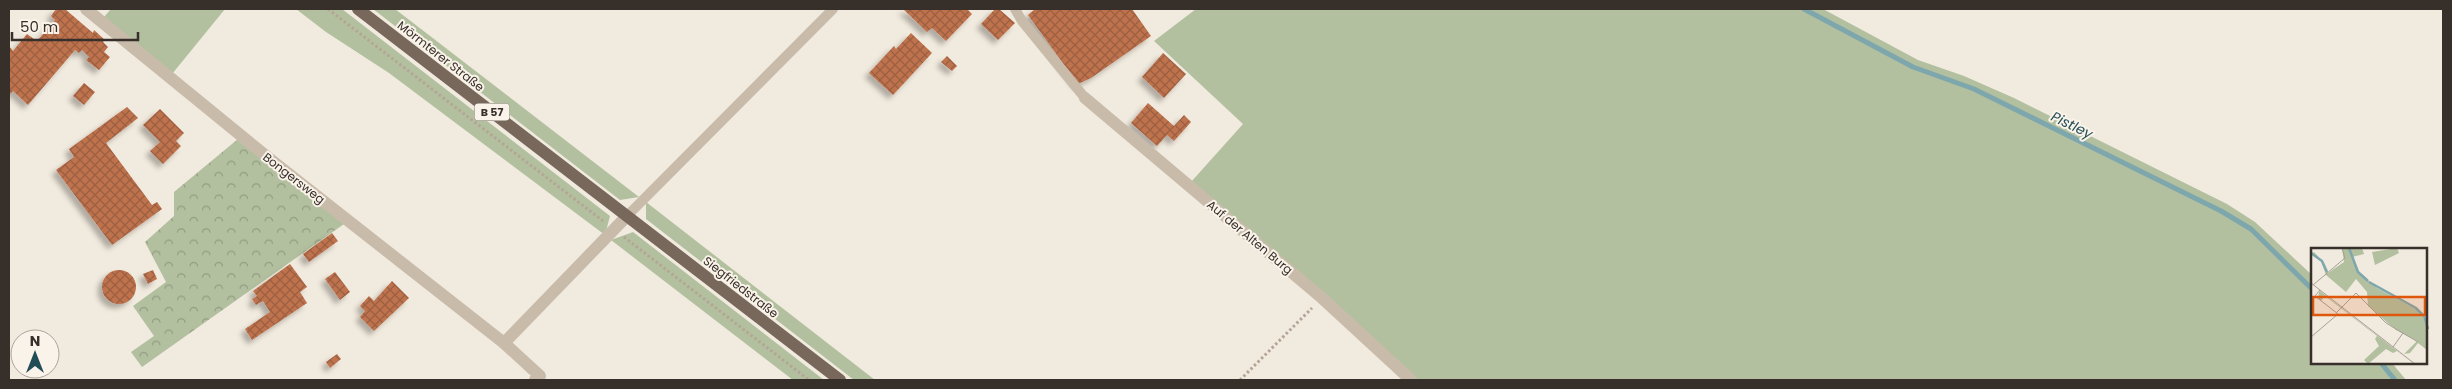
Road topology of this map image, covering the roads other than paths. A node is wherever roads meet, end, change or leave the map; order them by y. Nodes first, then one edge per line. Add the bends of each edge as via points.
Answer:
1 (86, 9) edge
2 (358, 9) edge
3 (833, 9) edge
4 (1015, 9) edge
5 (1085, 98) joint
6 (627, 216) junction
7 (504, 343) junction
8 (537, 378) edge
9 (840, 380) edge
10 (1411, 380) edge

1 - 7 street, Bongersweg
2 - 6 main road, Mörmterer Straße / B 57
3 - 6 lane
4 - 5 lane
5 - 10 street, Auf der Alten Burg via 1322,298
6 - 7 street
6 - 9 main road, Siegfriedstraße / B 57
7 - 8 street, Bongersweg

